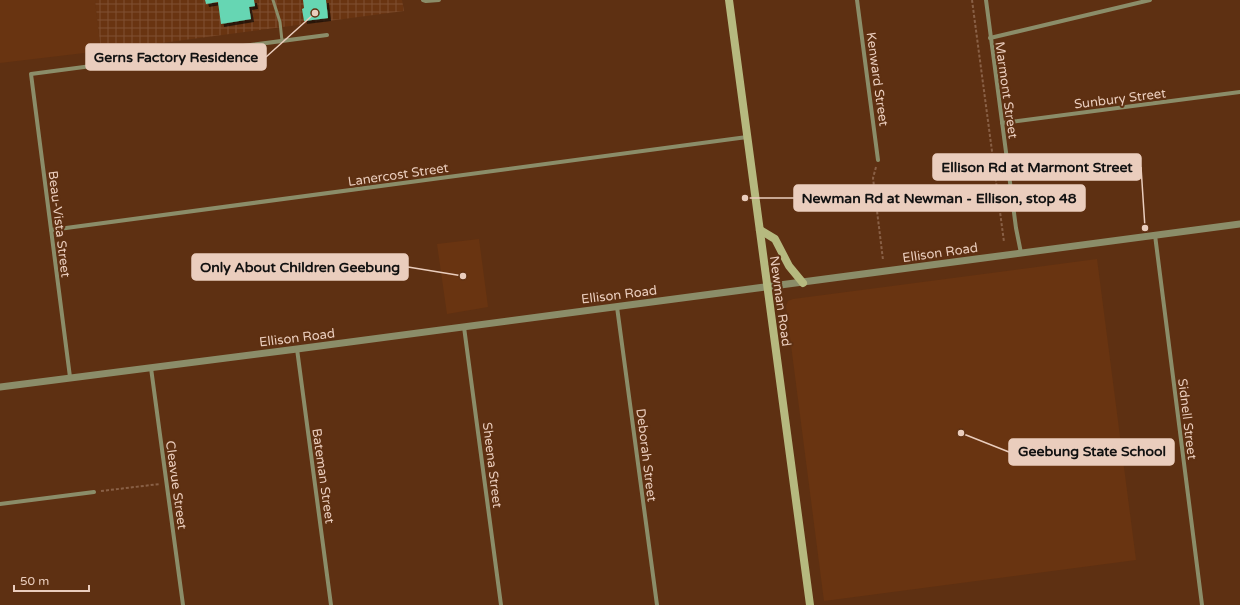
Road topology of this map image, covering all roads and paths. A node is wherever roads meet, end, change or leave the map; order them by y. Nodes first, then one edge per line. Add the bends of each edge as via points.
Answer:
1 (272, 0) edge
2 (424, 0) edge
3 (440, 0) edge
4 (729, 0) edge
5 (857, 0) edge
6 (972, 0) edge
7 (986, 0) edge
8 (1150, 0) edge
9 (327, 35) dead end
10 (990, 38) junction
11 (282, 41) junction
12 (1240, 92) edge
13 (1002, 124) junction
14 (748, 137) junction
15 (878, 160) joint
16 (1240, 224) edge
17 (51, 230) junction
18 (760, 230) junction
19 (1155, 236) junction
20 (1004, 242) dead end
21 (1021, 253) junction
22 (883, 260) dead end
23 (803, 282) junction
24 (767, 287) junction
25 (617, 307) junction
26 (464, 327) junction
27 (297, 349) junction
28 (151, 367) junction
29 (70, 378) junction
30 (0, 387) edge
31 (167, 483) junction
32 (94, 492) joint
33 (0, 504) edge
34 (183, 605) edge
35 (331, 605) edge
36 (501, 605) edge
37 (656, 605) edge
38 (810, 605) edge
39 (1202, 605) edge

1 - 11 lane via 280,22
2 - 3 street
4 - 14 main road, Newman Road
5 - 15 street, Kenward Street
6 - 20 path
7 - 10 street, Marmont Street
8 - 10 street
9 - 11 street
10 - 13 street, Marmont Street
11 - 17 street, Beau-Vista Street via 31,74
12 - 13 street, Sunbury Street
13 - 21 street, Marmont Street
14 - 17 street, Lanercost Street
14 - 18 main road, Newman Road
15 - 22 path via 872,178
16 - 19 street, Ellison Road
17 - 29 street, Beau-Vista Street
18 - 23 main road via 775,239 789,266
18 - 24 main road, Newman Road
19 - 21 street, Ellison Road
19 - 39 street, Sidnell Street
21 - 23 street, Ellison Road
23 - 24 street, Ellison Road
24 - 25 street, Ellison Road
24 - 38 main road, Newman Road
25 - 26 street, Ellison Road
25 - 37 street, Deborah Street
26 - 27 street, Ellison Road
26 - 36 street, Sheena Street
27 - 28 street, Ellison Road
27 - 35 street, Bateman Street
28 - 29 street, Ellison Road
28 - 31 street, Cleavue Street
29 - 30 street, Ellison Road
31 - 32 path
31 - 34 street, Cleavue Street
32 - 33 street

